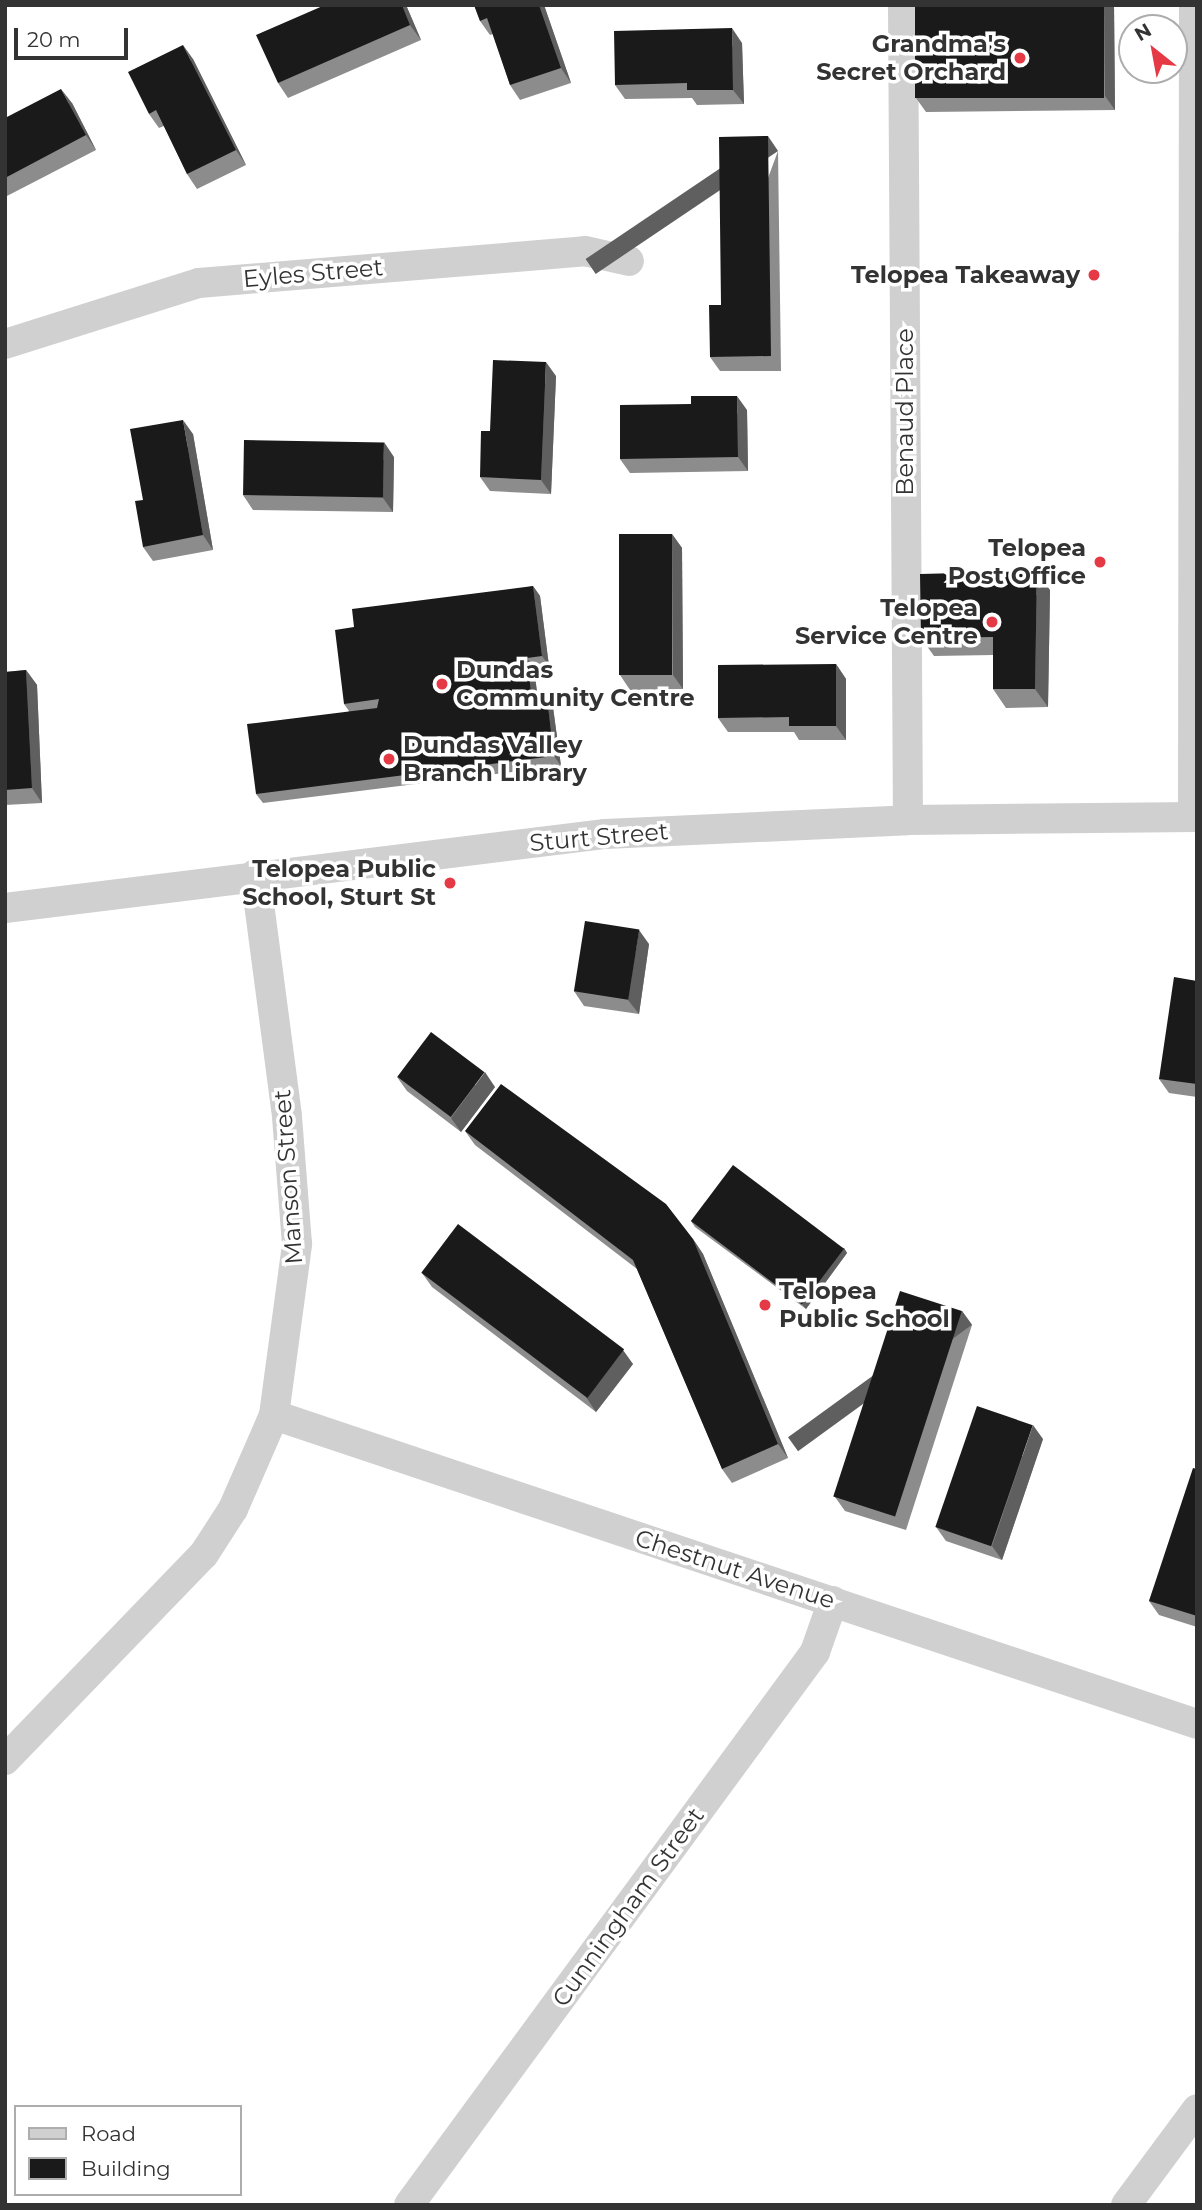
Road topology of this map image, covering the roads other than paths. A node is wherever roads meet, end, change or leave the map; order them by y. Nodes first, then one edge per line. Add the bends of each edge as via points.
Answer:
1 (903, 5) edge
2 (1194, 5) edge
3 (629, 261) dead end
4 (5, 344) edge
5 (1195, 817) edge
6 (908, 820) junction
7 (255, 874) junction
8 (5, 908) edge
9 (274, 1415) junction
10 (833, 1601) junction
11 (1197, 1724) edge
12 (5, 1760) edge
13 (1197, 2109) edge
14 (409, 2205) edge
15 (1126, 2205) edge

1 - 6 street, Benaud Place
2 - 5 street
3 - 4 street, Eyles Street via 585,251 199,283
5 - 6 street, Sturt Street
6 - 7 street, Sturt Street via 605,834
7 - 8 street, Sturt Street
7 - 9 street, Manson Street via 287,1116 297,1244
9 - 10 street, Chestnut Avenue
9 - 12 street, Manson Street via 233,1509 204,1554
10 - 11 street, Chestnut Avenue
10 - 14 street, Cunningham Street via 815,1652
13 - 15 street

